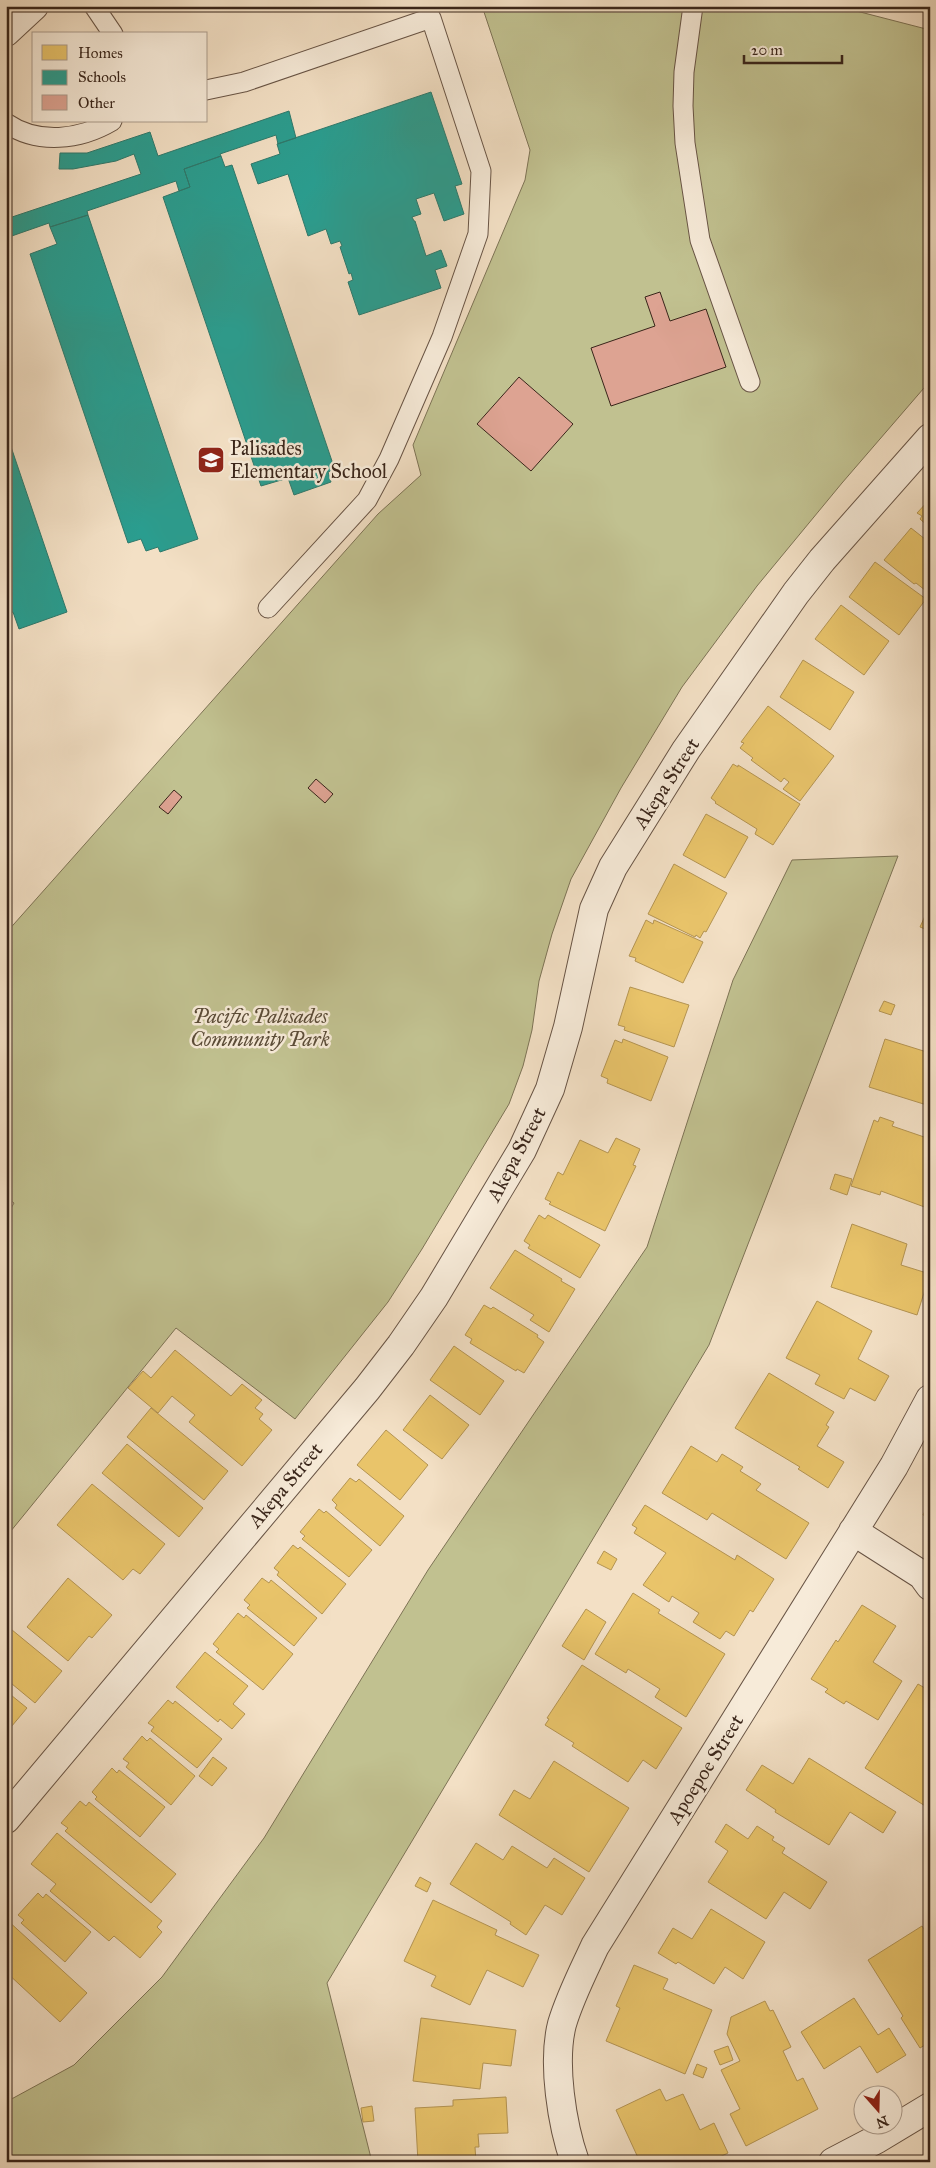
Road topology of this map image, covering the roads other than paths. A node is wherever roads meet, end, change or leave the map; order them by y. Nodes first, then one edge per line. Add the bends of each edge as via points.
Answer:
1 (34, 6) edge
2 (94, 6) edge
3 (693, 6) edge
4 (6, 32) edge
5 (112, 32) edge
6 (208, 90) edge
7 (6, 122) edge
8 (110, 122) edge
9 (750, 382) dead end
10 (930, 438) edge
11 (268, 608) dead end
12 (930, 1399) edge
13 (853, 1531) junction
14 (930, 1586) edge
15 (6, 1819) edge
16 (930, 2107) edge
17 (575, 2162) edge
18 (833, 2162) edge

1 - 4 street
2 - 5 lane
3 - 9 lane via 684,72 685,143 700,240
6 - 11 lane via 244,82 431,18 481,171 478,234 442,336 389,459 367,500
7 - 8 lane via 14,128 59,138 76,137
10 - 15 street, Akepa Street via 796,593 686,750 613,867 594,909 568,1027 550,1089 522,1150 434,1297 367,1389
12 - 13 street, Apoepoe Street via 894,1466
13 - 14 street via 922,1575
13 - 17 street, Apoepoe Street via 595,1946 574,1989 562,2026 559,2059 561,2105
16 - 18 street

